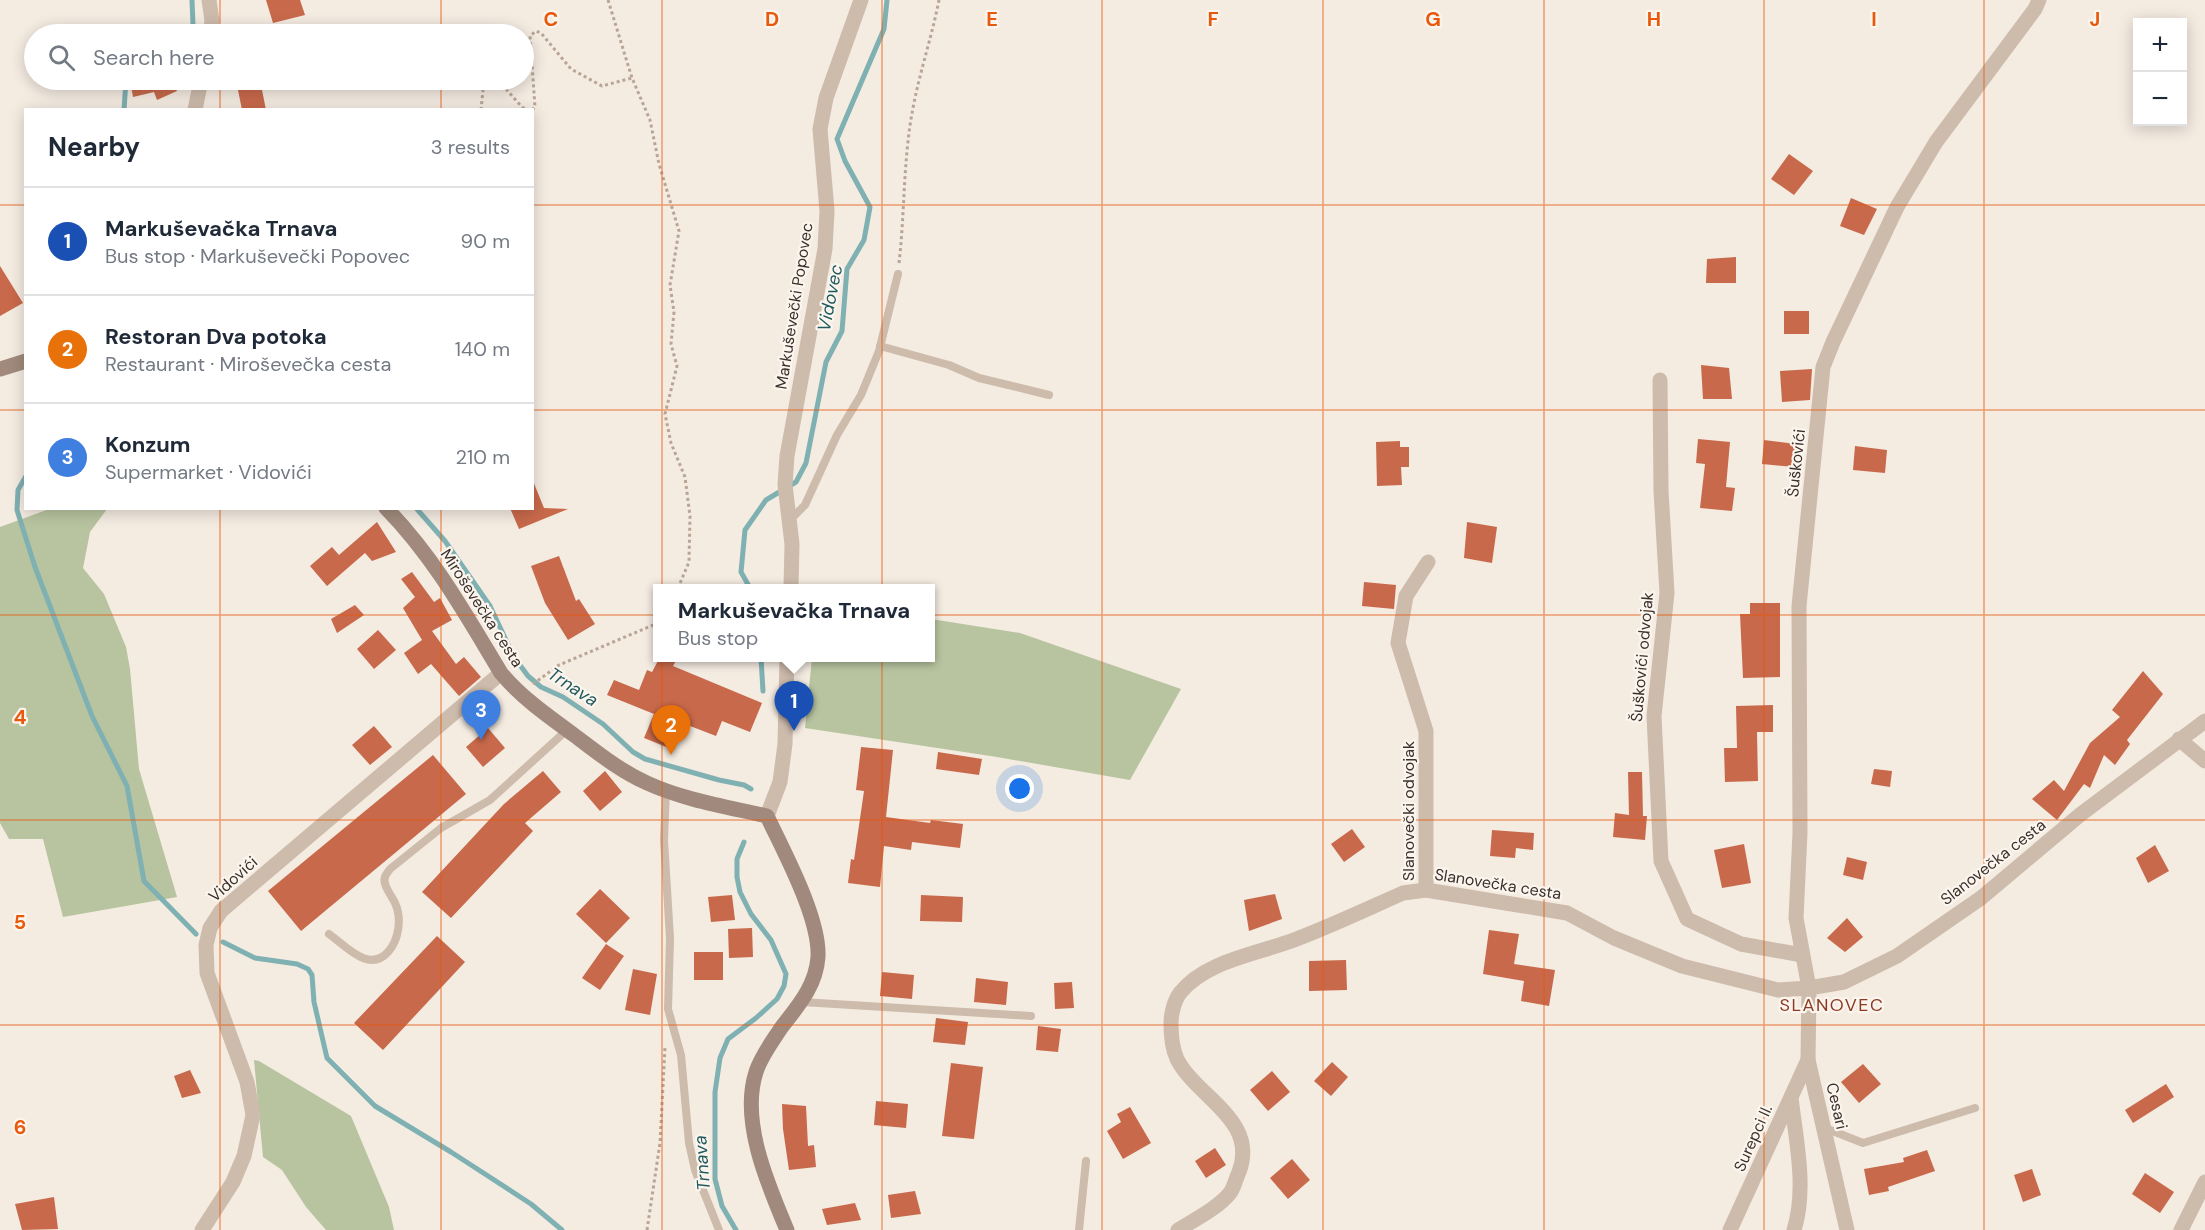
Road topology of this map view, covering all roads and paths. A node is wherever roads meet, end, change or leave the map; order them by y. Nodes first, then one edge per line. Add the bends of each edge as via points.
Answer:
1 (209, 0) edge
2 (608, 0) edge
3 (861, 0) edge
4 (939, 0) edge
5 (2038, 0) edge
6 (212, 24) edge
7 (534, 33) edge
8 (632, 78) junction
9 (199, 90) edge
10 (483, 90) edge
11 (507, 90) edge
12 (534, 90) edge
13 (195, 108) edge
14 (481, 108) edge
15 (524, 108) edge
16 (534, 108) edge
17 (898, 274) joint
18 (880, 346) junction
19 (24, 362) edge
20 (0, 369) edge
21 (1660, 380) dead end
22 (1049, 395) dead end
23 (388, 510) edge
24 (789, 513) junction
25 (1428, 562) dead end
26 (680, 584) edge
27 (790, 584) edge
28 (653, 625) edge
29 (787, 662) edge
30 (501, 673) junction
31 (538, 680) dead end
32 (2205, 721) edge
33 (567, 730) junction
34 (2179, 739) junction
35 (2205, 761) edge
36 (666, 790) junction
37 (767, 816) junction
38 (1426, 890) junction
39 (329, 934) dead end
40 (1802, 955) junction
41 (1809, 988) junction
42 (802, 1002) junction
43 (1031, 1016) dead end
44 (665, 1040) dead end
45 (1808, 1060) junction
46 (1791, 1098) junction
47 (1975, 1108) dead end
48 (1824, 1127) junction
49 (1086, 1161) dead end
50 (2205, 1182) edge
51 (202, 1230) edge
52 (647, 1230) edge
53 (719, 1230) edge
54 (787, 1230) edge
55 (1079, 1230) edge
56 (1178, 1230) edge
57 (1730, 1230) edge
58 (1794, 1230) edge
59 (1847, 1230) edge
60 (2181, 1230) edge

1 - 6 street
2 - 8 path
3 - 24 street, Markuševečki Popovec via 826,99 820,129 827,211 825,249 787,456 785,485
4 - 17 path via 910,130
5 - 40 street, Šuškovići via 1936,142 1897,207 1823,367 1799,606 1800,833 1796,918
7 - 8 path via 541,33 571,69 602,86
8 - 26 path via 650,120 679,231 670,285 674,312 671,344 677,366 664,414 685,477 690,516 689,562
9 - 13 street
10 - 14 path
11 - 15 path
12 - 16 path
17 - 18 lane
18 - 22 lane via 949,365 979,378
18 - 24 lane via 861,395 837,435 805,505
19 - 20 main road
21 - 40 street, Šuškovići odvojak via 1666,593 1654,716 1661,861 1687,919 1741,944
23 - 30 main road, Miroševečka cesta via 438,569
24 - 27 street, Markuševečki Popovec
25 - 38 street, Slanovečki odvojak via 1406,596 1398,643 1426,731
28 - 31 path via 559,665
29 - 37 street via 785,744 780,782
30 - 33 main road, Miroševečka cesta
30 - 51 street, Vidovići via 221,911 210,928 207,973 238,1056 253,1115 244,1156 233,1182
32 - 34 street, Slanovečka cesta
33 - 36 main road, Miroševečka cesta via 613,765
33 - 39 lane via 490,800 441,828 390,869 385,882 396,905 399,930 393,946 382,958 365,960
34 - 35 street
34 - 41 street, Slanovečka cesta via 1981,898 1897,956 1844,982
36 - 37 main road, Miroševečka cesta
36 - 53 lane via 668,1009 681,1055 694,1170
37 - 42 main road via 816,931 816,974
38 - 41 street, Slanovečka cesta via 1567,913 1614,938 1682,966 1778,990
38 - 56 street, Slanovečka cesta via 1403,893 1271,949 1233,959 1196,978 1179,994 1171,1015 1177,1059 1234,1125 1242,1143 1242,1164 1230,1193
40 - 41 street, Šuškovići
41 - 45 street, Cesari
42 - 43 lane
42 - 54 main road via 766,1050 756,1071 751,1108 769,1187
44 - 52 path via 660,1143
45 - 46 street, Surepci II.
45 - 48 street, Cesari
46 - 57 street, Surepci II.
46 - 58 street via 1800,1169
47 - 48 lane via 1863,1143
48 - 59 street, Cesari
49 - 55 lane
50 - 60 street

